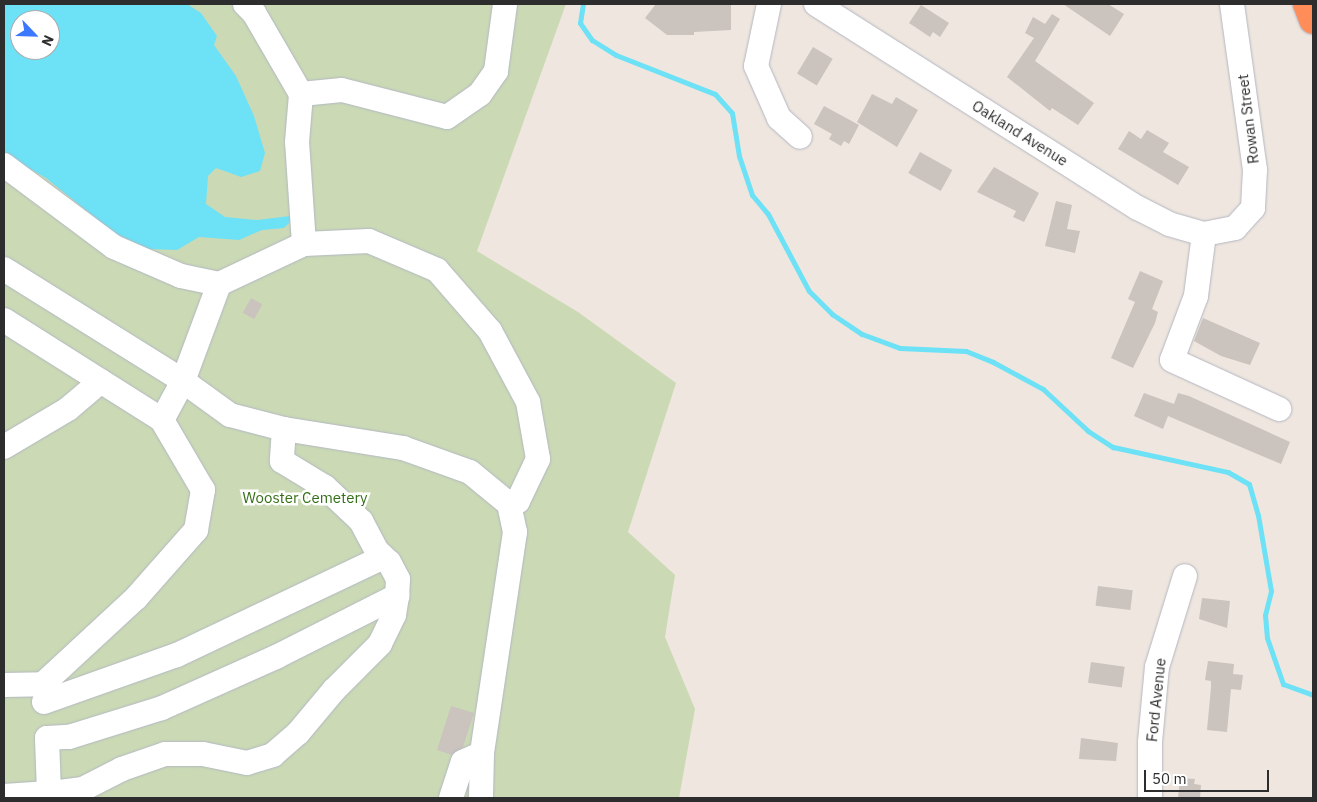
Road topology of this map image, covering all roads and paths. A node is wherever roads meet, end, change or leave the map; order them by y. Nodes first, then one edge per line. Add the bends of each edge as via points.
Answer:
1 (245, 4) edge
2 (505, 4) edge
3 (769, 4) edge
4 (816, 4) edge
5 (1232, 4) edge
6 (1307, 4) edge
7 (1313, 20) edge
8 (300, 94) junction
9 (800, 137) dead end
10 (4, 165) edge
11 (1234, 228) joint
12 (1204, 234) junction
13 (304, 244) junction
14 (4, 270) edge
15 (219, 284) junction
16 (4, 320) edge
17 (101, 381) junction
18 (183, 381) junction
19 (1279, 409) dead end
20 (162, 420) junction
21 (284, 429) junction
22 (4, 447) edge
23 (509, 504) junction
24 (383, 557) junction
25 (1185, 576) dead end
26 (397, 596) junction
27 (4, 685) edge
28 (44, 693) junction
29 (47, 738) junction
30 (482, 753) junction
31 (49, 793) junction
32 (4, 796) edge
33 (451, 798) edge
34 (481, 798) edge
35 (1150, 798) edge

1 - 8 street via 254,13
2 - 8 street via 496,71 480,94 447,117 342,90
3 - 9 street via 756,66 779,118
4 - 12 street, Oakland Avenue via 1138,208 1170,224
5 - 11 street, Rowan Street via 1254,170 1253,208
6 - 7 highway
8 - 13 street via 297,142
10 - 15 street via 114,248 181,276
11 - 12 street, Oakland Avenue
12 - 19 street via 1196,296 1172,360
13 - 15 street
13 - 23 street via 369,241 438,270 490,331 528,402 538,459 518,501
14 - 18 street
15 - 18 street
16 - 17 street
17 - 20 street
17 - 22 street via 68,409
18 - 20 street
18 - 21 street via 230,415
20 - 28 street via 203,490 196,530
21 - 23 street via 403,448 470,472
21 - 24 street via 282,461 325,488 361,521
23 - 30 street via 515,532
24 - 26 street via 398,579
24 - 28 street via 177,655
25 - 35 street, Ford Avenue via 1157,667 1150,742
26 - 29 street via 276,657 162,708 69,737
26 - 31 street via 394,615 380,644 334,690 298,733 273,755 248,763 203,754 165,754 122,769 83,789
27 - 28 street
28 - 29 street
29 - 31 street
30 - 33 street via 463,762
30 - 34 street
31 - 32 street

